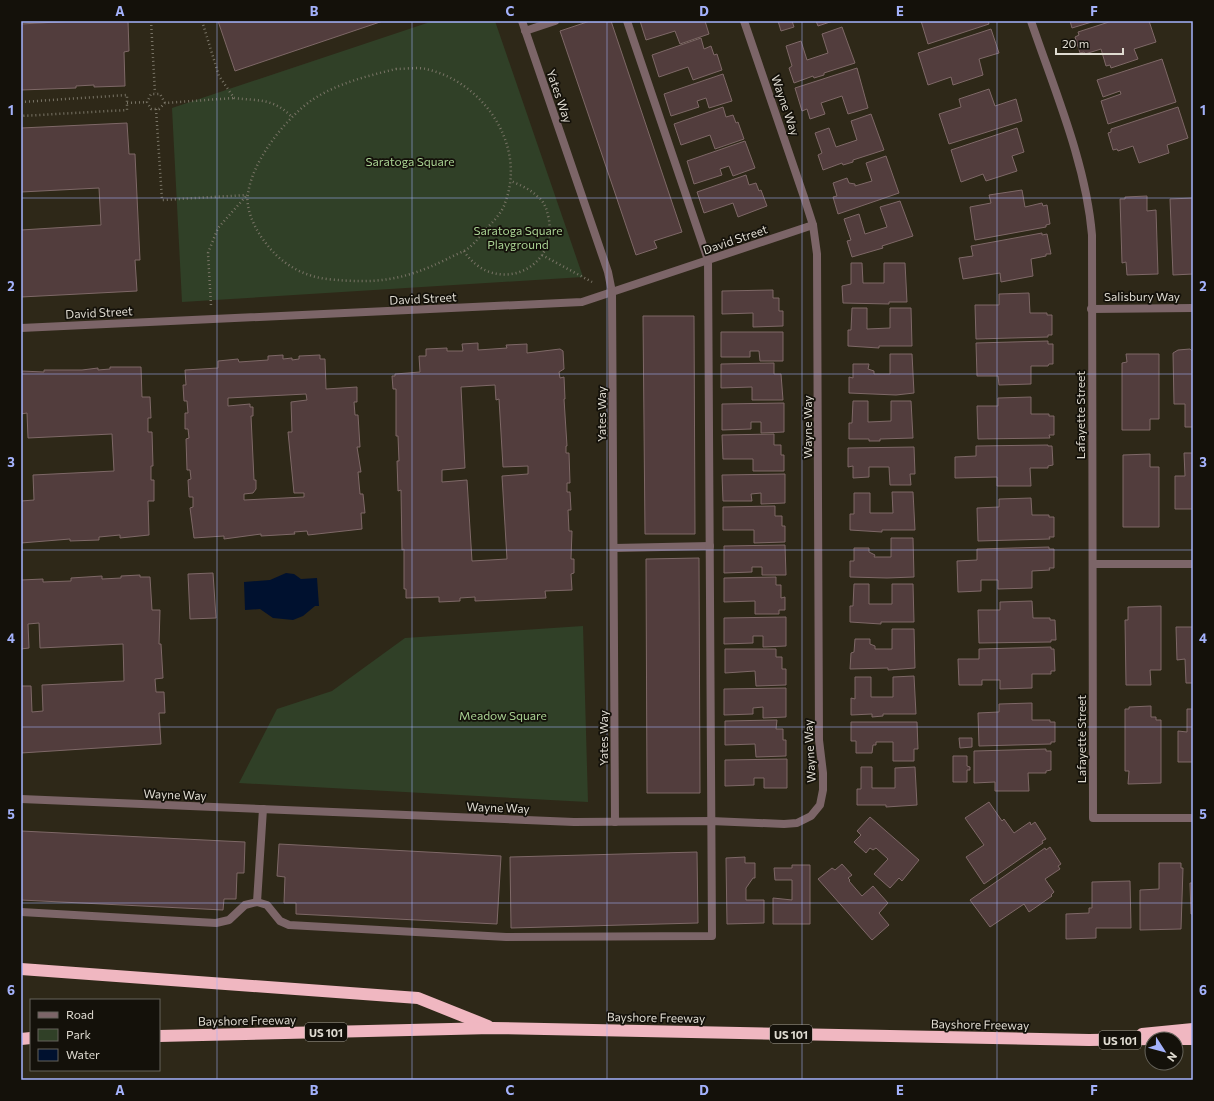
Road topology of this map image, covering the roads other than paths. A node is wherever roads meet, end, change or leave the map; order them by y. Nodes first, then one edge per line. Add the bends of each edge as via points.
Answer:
1 (522, 21) edge
2 (555, 21) edge
3 (627, 21) edge
4 (744, 21) edge
5 (1031, 21) edge
6 (525, 31) junction
7 (813, 225) junction
8 (708, 260) junction
9 (612, 292) junction
10 (1193, 308) edge
11 (1091, 309) junction
12 (21, 328) edge
13 (710, 546) junction
14 (614, 548) junction
15 (1093, 564) junction
16 (1193, 564) edge
17 (21, 799) edge
18 (263, 809) junction
19 (1193, 818) edge
20 (712, 821) junction
21 (615, 822) junction
22 (257, 902) junction
23 (21, 912) edge
24 (21, 969) edge
25 (492, 1028) junction
26 (1193, 1029) edge
27 (160, 1036) edge
28 (1144, 1039) edge
29 (1089, 1040) junction

1 - 6 street, Yates Way
2 - 6 street
3 - 8 street
4 - 7 street, Wayne Way
5 - 11 street, Lafayette Street via 1084,178 1090,205
6 - 9 street, Yates Way via 608,272
7 - 8 street, David Street
7 - 20 street, Wayne Way via 818,262 819,732 823,790 820,805 811,816 797,822 784,824
8 - 9 street, David Street
8 - 13 street
9 - 12 street, David Street via 582,302
9 - 14 street, Yates Way
10 - 11 street, Salisbury Way
11 - 15 street, Lafayette Street
13 - 14 street
13 - 20 street
14 - 21 street, Yates Way
15 - 16 street
15 - 19 street, Lafayette Street via 1093,818
17 - 18 street, Wayne Way
18 - 21 street, Wayne Way
18 - 22 street
20 - 21 street, Wayne Way
20 - 22 street via 712,936 506,938 289,925 280,921 267,905
22 - 23 street via 245,905 229,920 216,923
24 - 25 highway via 418,998
25 - 27 highway, Bayshore Freeway / US 101
25 - 29 highway, Bayshore Freeway / US 101
26 - 29 highway
28 - 29 highway, Bayshore Freeway / US 101

